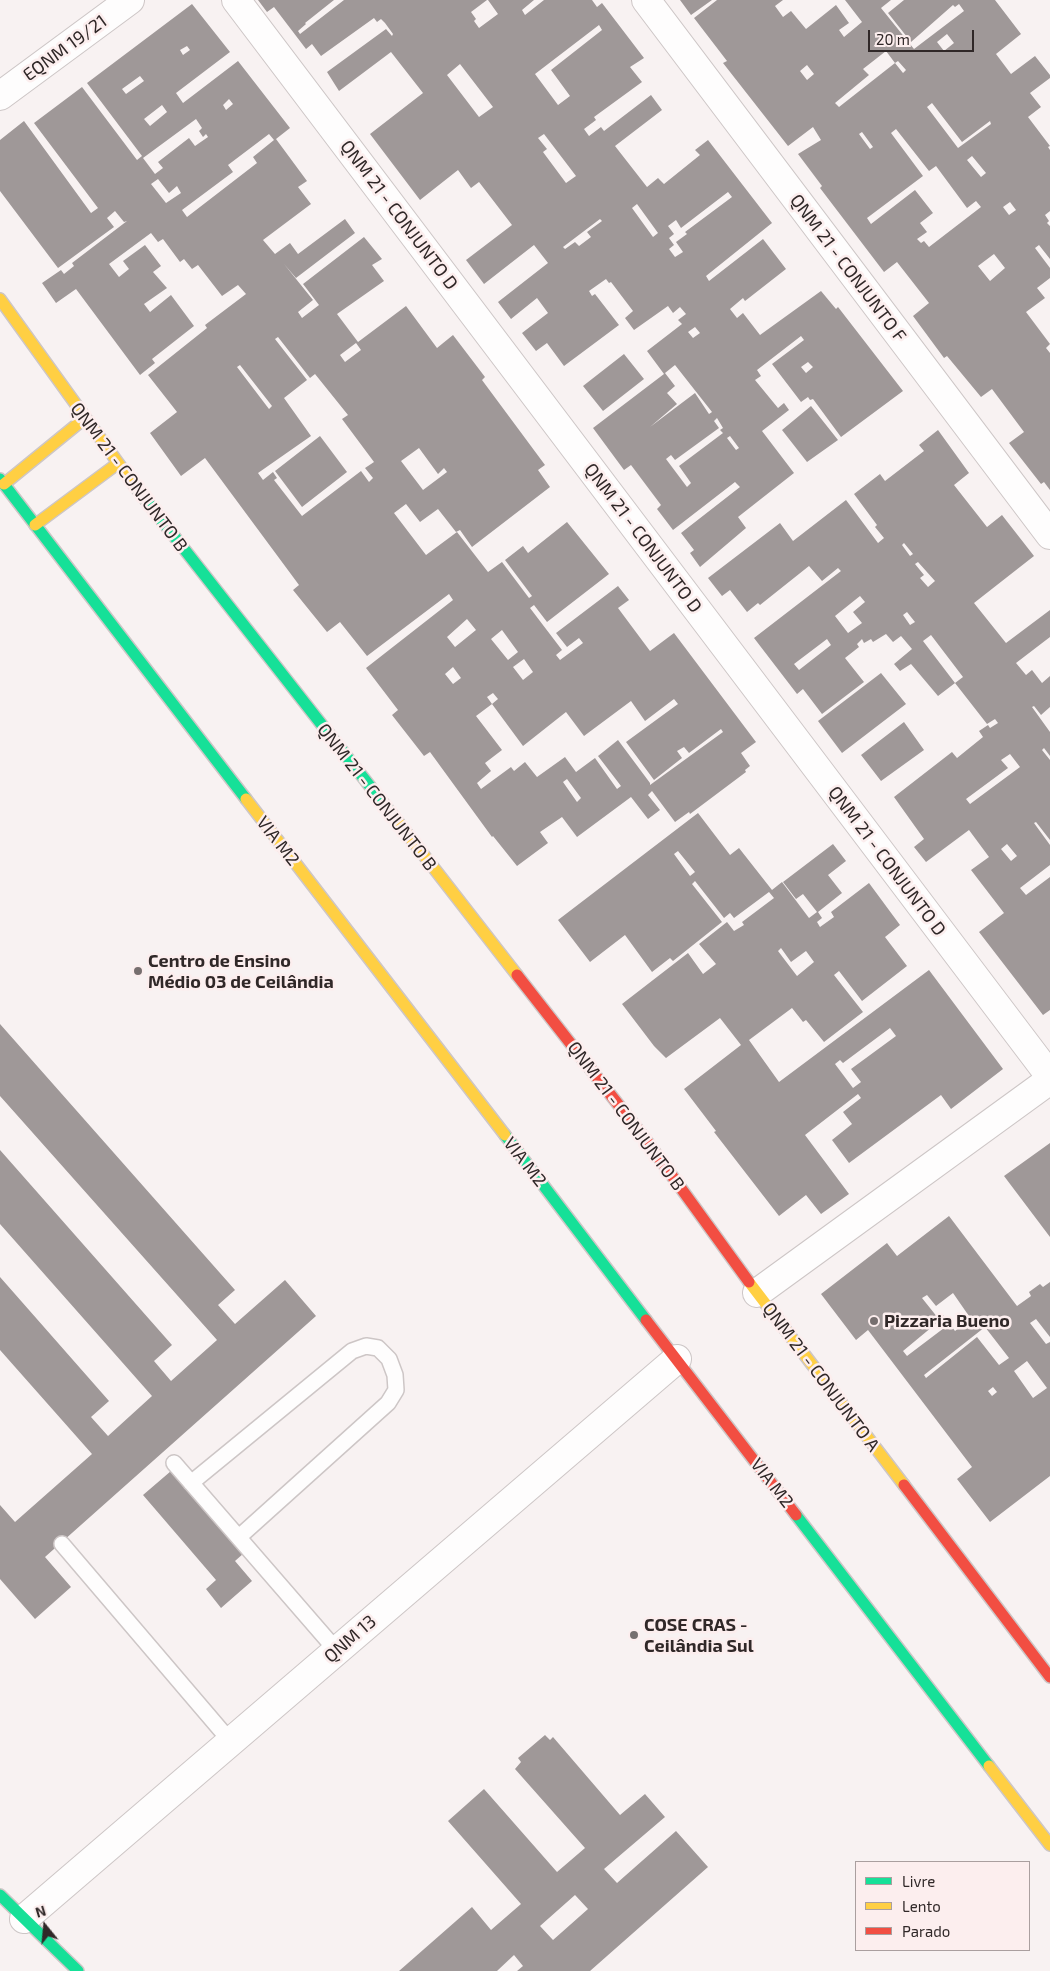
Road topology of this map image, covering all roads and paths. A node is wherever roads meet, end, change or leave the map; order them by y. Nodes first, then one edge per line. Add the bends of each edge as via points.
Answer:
1 (130, 0) edge
2 (236, 0) edge
3 (646, 0) edge
4 (0, 96) edge
5 (0, 299) edge
6 (85, 418) junction
7 (117, 464) junction
8 (2, 482) edge
9 (35, 525) junction
10 (1050, 535) edge
11 (1050, 1078) edge
12 (758, 1292) junction
13 (677, 1360) junction
14 (174, 1463) dead end
15 (191, 1484) junction
16 (239, 1537) junction
17 (62, 1544) dead end
18 (337, 1650) junction
19 (1050, 1677) edge
20 (231, 1742) junction
21 (1050, 1845) edge
22 (0, 1894) edge
23 (24, 1919) junction
24 (78, 1971) edge

1 - 4 street, EQNM 19/21
2 - 11 street, QNM 21 - CONJUNTO D
3 - 10 street, QNM 21 - CONJUNTO F
5 - 6 main road, QNM 21 - CONJUNTO B
6 - 7 main road, QNM 21 - CONJUNTO B
6 - 8 main road
7 - 9 main road
7 - 12 main road, QNM 21 - CONJUNTO B via 646,1140
8 - 9 main road, VIA M2
9 - 13 main road, VIA M2
11 - 12 street, QNM 21 - CONJUNTO A
12 - 19 main road, QNM 21 - CONJUNTO A
13 - 18 street, QNM 13
13 - 21 main road, VIA M2
14 - 15 lane
15 - 16 lane
15 - 16 lane via 352,1351 366,1346 378,1348 389,1359 396,1390 388,1403
16 - 18 lane
17 - 20 lane
18 - 20 street, QNM 13
20 - 23 street, QNM 13
22 - 23 main road
23 - 24 main road

